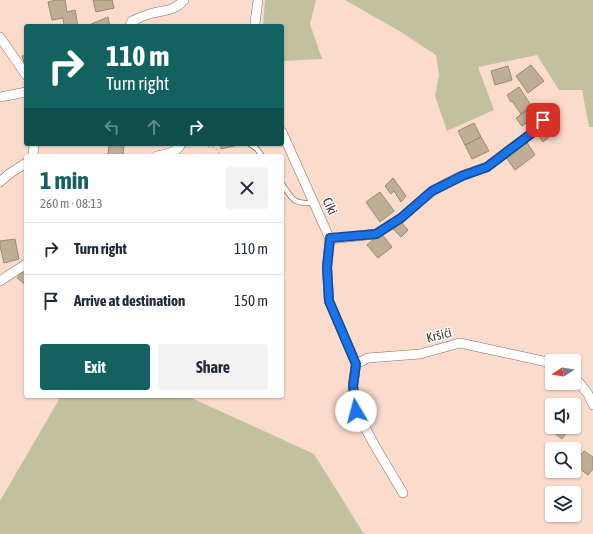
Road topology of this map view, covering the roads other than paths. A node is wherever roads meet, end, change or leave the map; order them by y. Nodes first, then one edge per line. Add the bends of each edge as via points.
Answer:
1 (184, 0) edge
2 (258, 0) edge
3 (131, 24) edge
4 (255, 24) edge
5 (0, 37) edge
6 (24, 71) edge
7 (24, 92) edge
8 (0, 97) edge
9 (543, 120) dead end
10 (284, 136) edge
11 (180, 146) edge
12 (253, 146) edge
13 (166, 154) edge
14 (261, 154) edge
15 (24, 164) edge
16 (0, 182) edge
17 (284, 187) edge
18 (314, 203) junction
19 (330, 238) junction
20 (24, 265) edge
21 (0, 282) edge
22 (545, 361) edge
23 (356, 364) junction
24 (581, 385) edge
25 (593, 405) edge
26 (403, 493) dead end

1 - 3 street via 177,7 143,16
2 - 4 street
5 - 6 street
7 - 8 street
9 - 19 street via 532,133 487,167 432,191 401,218 376,234
10 - 18 street, Ciki
11 - 13 street via 174,152
12 - 14 lane
15 - 16 street
17 - 18 lane via 293,200 302,204
18 - 19 street, Ciki
19 - 23 street via 327,267 329,301
20 - 21 street
22 - 23 street, Kršići via 460,343 420,354 368,358
23 - 26 street via 353,386 356,411
24 - 25 street

